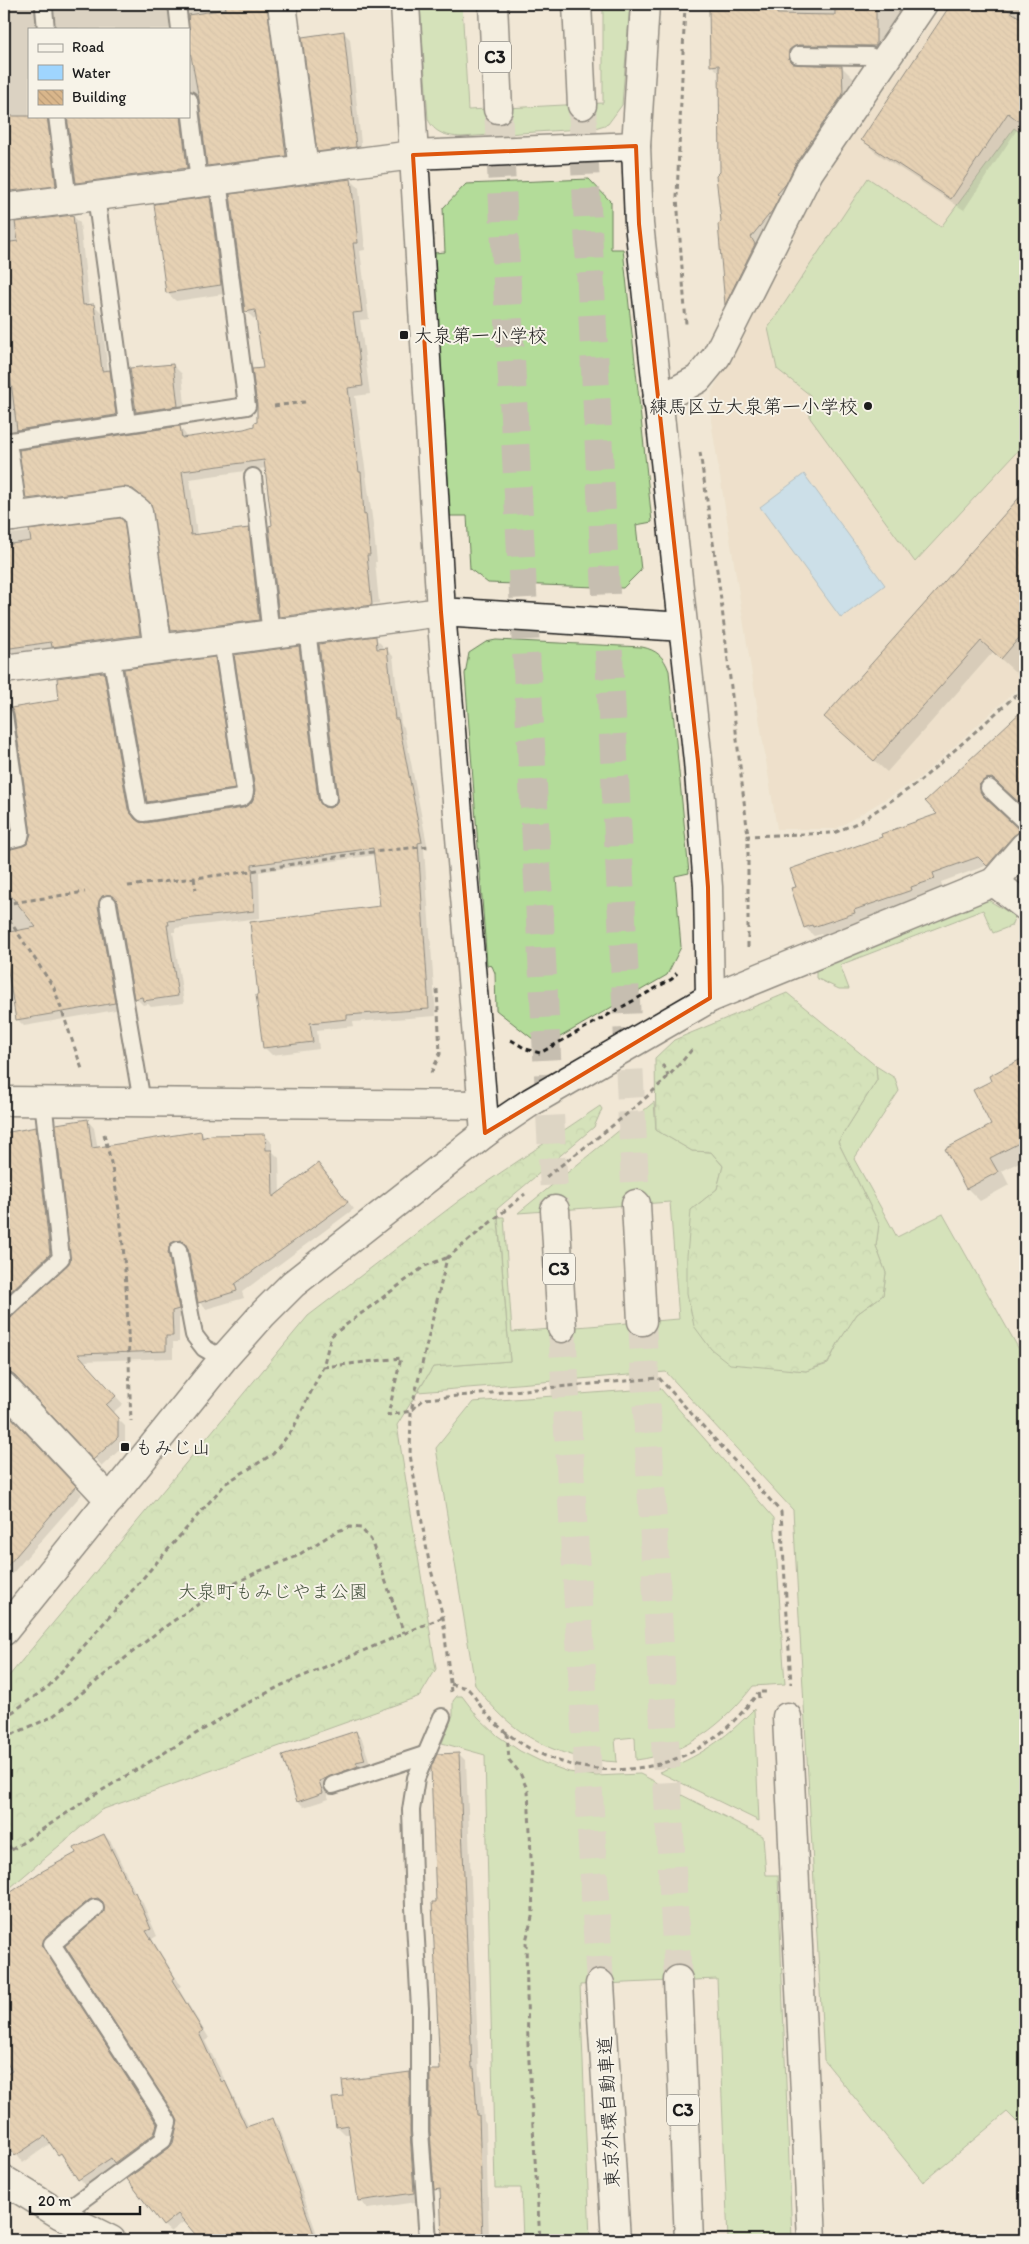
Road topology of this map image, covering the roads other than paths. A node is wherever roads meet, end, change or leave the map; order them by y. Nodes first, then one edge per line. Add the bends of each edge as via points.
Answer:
1 (176, 4) edge
2 (282, 4) edge
3 (405, 4) edge
4 (492, 4) edge
5 (577, 4) edge
6 (645, 4) edge
7 (923, 4) edge
8 (44, 8) dead end
9 (46, 28) edge
10 (180, 28) edge
11 (798, 55) dead end
12 (883, 63) junction
13 (190, 104) edge
14 (582, 105) tunnel mouth
15 (498, 109) tunnel mouth
16 (57, 118) edge
17 (636, 146) junction
18 (413, 155) junction
19 (304, 169) junction
20 (208, 181) junction
21 (96, 196) junction
22 (68, 200) junction
23 (4, 208) edge
24 (657, 402) junction
25 (127, 423) junction
26 (4, 442) edge
27 (4, 454) edge
28 (253, 477) dead end
29 (8, 517) edge
30 (441, 612) junction
31 (684, 627) junction
32 (307, 630) junction
33 (271, 635) junction
34 (222, 640) junction
35 (158, 649) junction
36 (111, 655) junction
37 (4, 669) edge
38 (4, 715) edge
39 (989, 788) dead end
40 (328, 798) dead end
41 (1025, 822) edge
42 (4, 841) edge
43 (1025, 846) edge
44 (994, 882) junction
45 (108, 904) dead end
46 (1025, 906) edge
47 (710, 998) junction
48 (4, 1101) edge
49 (43, 1102) junction
50 (142, 1102) junction
51 (482, 1105) junction
52 (485, 1133) junction
53 (636, 1204) tunnel mouth
54 (555, 1210) tunnel mouth
55 (178, 1250) dead end
56 (4, 1311) edge
57 (642, 1321) tunnel mouth
58 (562, 1328) tunnel mouth
59 (223, 1359) junction
60 (5, 1391) edge
61 (110, 1500) junction
62 (4, 1631) edge
63 (442, 1717) road end
64 (787, 1717) dead end
65 (424, 1755) junction
66 (333, 1786) dead end
67 (95, 1908) dead end
68 (678, 1980) tunnel mouth
69 (600, 1984) tunnel mouth
70 (4, 2180) edge
71 (61, 2215) junction
72 (95, 2237) edge
73 (428, 2240) edge
74 (616, 2240) edge
75 (689, 2240) edge
76 (812, 2240) edge

1 - 10 lane
2 - 19 main road
3 - 18 main road
4 - 15 main road, C3
5 - 14 main road
6 - 17 main road
7 - 12 main road
8 - 9 lane
11 - 12 lane via 870,56
12 - 24 main road via 809,172 716,357 698,379
13 - 20 lane
16 - 22 lane
17 - 18 main road
17 - 24 main road via 639,224
18 - 19 main road
18 - 30 main road
19 - 20 main road
20 - 21 main road
20 - 25 lane via 247,406
21 - 22 main road
21 - 25 lane
22 - 23 main road
24 - 31 main road
25 - 26 lane
27 - 29 main road
28 - 33 lane
29 - 35 main road via 124,502 138,512
30 - 31 main road
30 - 32 main road
30 - 51 main road
31 - 47 main road via 708,887
32 - 33 main road
32 - 40 lane
33 - 34 main road
34 - 35 main road
34 - 36 lane via 244,796 143,812 138,807
35 - 36 main road
36 - 37 main road
38 - 42 lane via 21,832 20,837
39 - 41 lane
43 - 44 main road
44 - 46 main road
44 - 47 main road
45 - 50 lane
47 - 52 main road via 531,1102
48 - 49 main road
49 - 50 main road
49 - 56 lane via 61,1258
50 - 51 main road
51 - 52 main road
52 - 59 main road via 293,1284
53 - 57 main road
54 - 58 main road, C3
55 - 59 lane via 194,1335 204,1348
59 - 61 main road
60 - 61 main road
61 - 62 main road
63 - 65 lane
64 - 76 main road
65 - 66 lane
65 - 73 lane via 414,1786 411,1842 420,2008 420,2131
67 - 71 lane via 52,1944 168,2122 163,2140
68 - 75 main road, C3
69 - 74 main road, 東京外環自動車道
70 - 71 main road
71 - 72 main road

